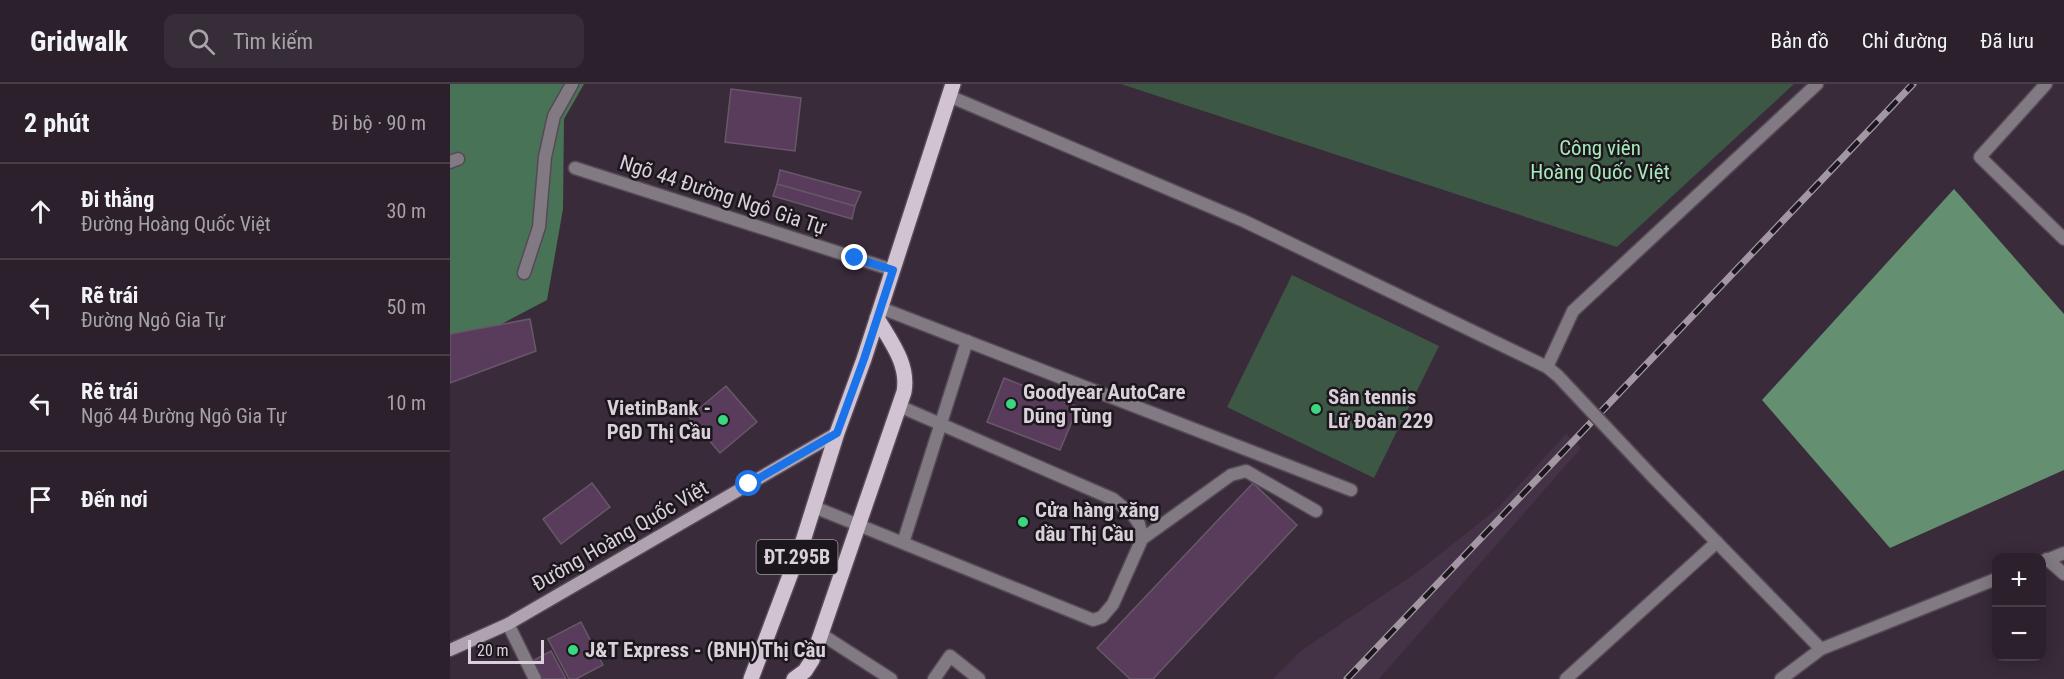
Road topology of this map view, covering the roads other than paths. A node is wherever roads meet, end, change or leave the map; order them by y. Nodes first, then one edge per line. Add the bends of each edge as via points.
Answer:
1 (572, 84) edge
2 (1817, 84) edge
3 (2046, 84) edge
4 (951, 90) edge
5 (575, 168) dead end
6 (2064, 239) edge
7 (893, 270) junction
8 (524, 273) dead end
9 (879, 313) junction
10 (967, 341) junction
11 (1546, 367) junction
12 (899, 406) junction
13 (941, 424) junction
14 (837, 433) junction
15 (1352, 490) dead end
16 (814, 507) junction
17 (1316, 511) dead end
18 (858, 525) junction
19 (1142, 540) junction
20 (1717, 542) junction
21 (903, 543) junction
22 (2064, 553) edge
23 (2046, 560) edge
24 (2046, 562) edge
25 (2064, 574) edge
26 (1992, 581) edge
27 (508, 624) junction
28 (821, 634) junction
29 (1821, 648) junction
30 (450, 650) edge
31 (535, 679) edge
32 (751, 679) edge
33 (794, 679) edge
34 (891, 679) edge
35 (934, 679) edge
36 (979, 679) edge
37 (1566, 679) edge
38 (1781, 679) edge

1 - 8 street via 554,116 545,157 538,227
2 - 11 street via 1574,311
3 - 6 street via 1980,156
4 - 7 main road, ĐT.295B
4 - 11 street via 1244,221
5 - 7 street, Ngõ 44 Đường Ngô Gia Tự
7 - 9 main road, ĐT.295B
9 - 10 street
9 - 12 main road, ĐT.295B via 904,369 906,380
9 - 14 main road, ĐT.295B
10 - 13 street
10 - 15 street
11 - 20 street, bridge
12 - 13 street
12 - 18 main road, ĐT.295B
13 - 19 street via 1113,499 1133,514
13 - 21 street
14 - 16 main road, ĐT.295B
14 - 27 main road, Đường Hoàng Quốc Việt
16 - 18 street
16 - 32 main road, ĐT.295B
17 - 19 street via 1246,471 1231,476
18 - 21 street
18 - 28 main road, ĐT.295B
19 - 21 street via 1113,604 1102,617 1093,620
20 - 29 street
20 - 37 street
22 - 23 street
24 - 25 street
26 - 29 street
27 - 30 main road, Đường Hoàng Quốc Việt
27 - 31 street
28 - 33 main road, ĐT.295B via 812,660
28 - 34 street
29 - 38 street
35 - 36 street via 950,656

